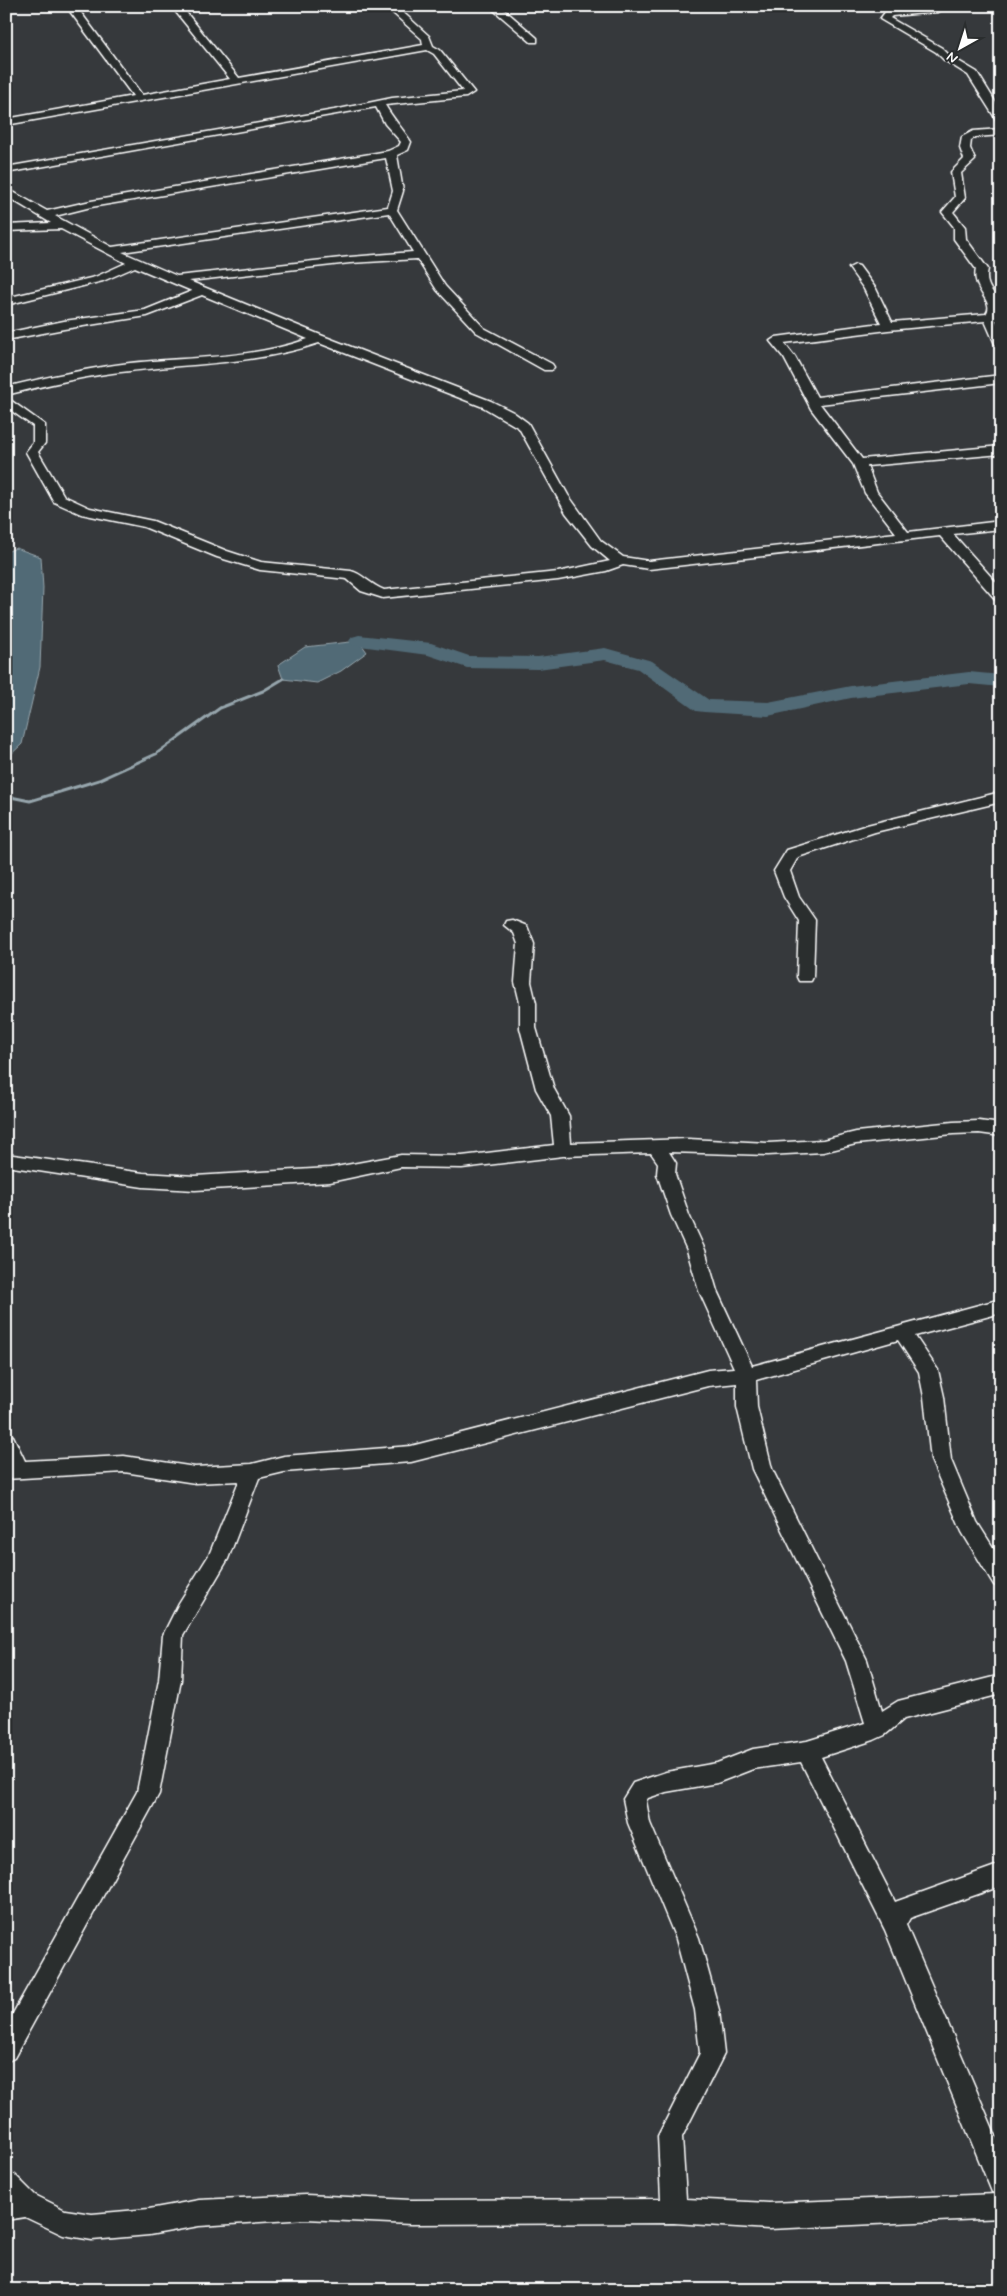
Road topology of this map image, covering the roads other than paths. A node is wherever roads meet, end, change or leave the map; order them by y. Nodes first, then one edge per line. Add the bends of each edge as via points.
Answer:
1 (71, 6) edge
2 (176, 6) edge
3 (390, 6) edge
4 (494, 6) edge
5 (947, 6) edge
6 (534, 40) dead end
7 (429, 47) junction
8 (236, 80) junction
9 (139, 98) junction
10 (379, 103) junction
11 (1001, 119) edge
12 (6, 122) edge
13 (1001, 132) edge
14 (391, 154) junction
15 (6, 170) edge
16 (6, 191) edge
17 (392, 210) junction
18 (46, 216) junction
19 (63, 226) junction
20 (6, 228) edge
21 (111, 250) junction
22 (421, 255) junction
23 (135, 263) junction
24 (855, 268) dead end
25 (174, 280) junction
26 (204, 290) junction
27 (6, 302) edge
28 (995, 317) edge
29 (888, 326) junction
30 (6, 337) edge
31 (319, 339) junction
32 (1001, 344) edge
33 (548, 367) dead end
34 (1001, 378) edge
35 (6, 391) edge
36 (6, 401) edge
37 (814, 401) junction
38 (1001, 450) edge
39 (859, 463) junction
40 (1001, 525) edge
41 (944, 532) junction
42 (905, 536) junction
43 (621, 561) junction
44 (1001, 597) edge
45 (1001, 798) edge
46 (512, 925) dead end
47 (804, 977) dead end
48 (1001, 1130) edge
49 (656, 1146) junction
50 (563, 1150) junction
51 (6, 1160) edge
52 (1001, 1306) edge
53 (903, 1332) junction
54 (746, 1375) junction
55 (6, 1442) edge
56 (13, 1470) edge
57 (252, 1472) junction
58 (998, 1567) edge
59 (1001, 1684) edge
60 (877, 1728) junction
61 (807, 1751) junction
62 (1001, 1876) edge
63 (894, 1924) junction
64 (6, 2050) edge
65 (1001, 2183) edge
66 (6, 2184) edge
67 (16, 2206) edge
68 (1001, 2206) edge
69 (674, 2211) junction

1 - 9 street
2 - 8 street
3 - 7 street via 426,38
4 - 6 street
5 - 11 street via 889,13 885,19 973,74
7 - 8 street
7 - 10 street via 437,52 470,92
8 - 9 street
9 - 12 street
10 - 14 street via 389,122 406,142 404,148
10 - 15 street
13 - 28 street via 972,134 966,139 965,148 970,160 956,172 960,198 947,212 958,227 960,239 982,269 979,279 984,292 995,302
14 - 17 street via 398,191
14 - 18 street via 91,204
16 - 18 street
17 - 21 street
17 - 22 street
18 - 19 street
19 - 20 street
19 - 21 street
21 - 23 street
22 - 25 street
22 - 33 street via 441,288 480,330
23 - 25 street
23 - 27 street via 99,279
24 - 29 street
25 - 26 street
26 - 30 street via 147,313
26 - 31 street
28 - 29 street
28 - 32 street
29 - 37 street via 776,341 790,358
31 - 35 street via 274,352 122,368
31 - 43 street via 487,404 524,426 590,538
34 - 37 street
36 - 43 street via 39,425 39,443 32,452 59,499 86,511 148,524 260,566 351,575 366,588 383,594 558,576
37 - 39 street
38 - 39 street
39 - 42 street via 871,493
40 - 41 street
41 - 42 street
41 - 44 street
42 - 43 street via 649,565
45 - 47 street via 872,828 792,854 782,871 786,889 807,920
46 - 50 street via 522,930 526,944 523,982 528,1003 528,1028 545,1089 560,1116
48 - 49 street via 952,1128 856,1138 823,1146 768,1149 714,1145
49 - 50 street
49 - 54 street via 667,1163 666,1174 696,1250 708,1291
50 - 51 street via 462,1162 401,1161 330,1175 195,1184 143,1180
52 - 53 street
53 - 54 street
53 - 58 street via 928,1370 941,1460 970,1526
54 - 57 street via 708,1378 411,1454 284,1464
54 - 60 street via 747,1408 762,1469 856,1660
55 - 56 street
56 - 57 street via 124,1464 195,1476
57 - 64 street via 218,1559 173,1635 170,1680 148,1794
59 - 60 street via 898,1710
60 - 61 street
61 - 63 street
61 - 69 street via 753,1759 718,1773 666,1782 641,1790 634,1799 645,1840 687,1938 707,2010 712,2054 670,2136
62 - 63 street via 902,1910
63 - 65 street
66 - 67 street
67 - 69 street via 62,2222 92,2227 199,2213 306,2207 411,2212
68 - 69 street via 769,2216

